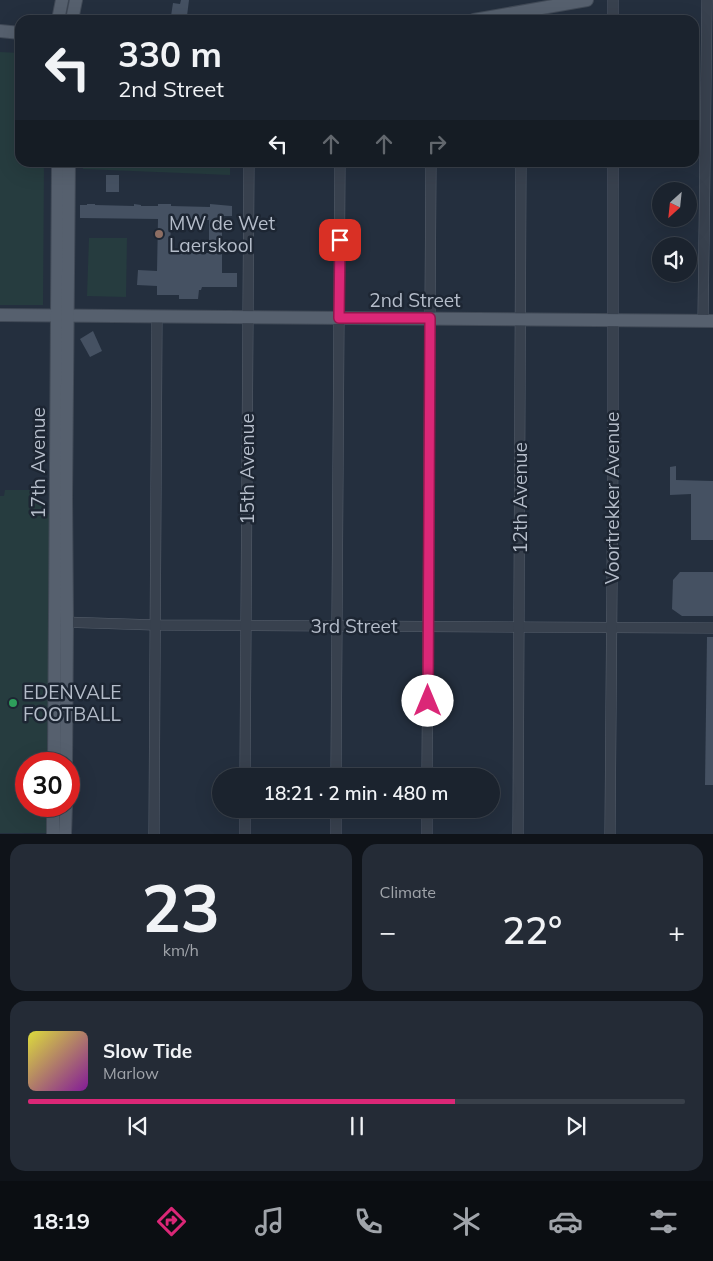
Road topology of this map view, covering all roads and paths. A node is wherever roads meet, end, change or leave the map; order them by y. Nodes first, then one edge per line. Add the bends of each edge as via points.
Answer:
1 (62, 0) edge
2 (76, 0) edge
3 (587, 0) edge
4 (613, 0) edge
5 (707, 0) edge
6 (59, 15) edge
7 (73, 15) edge
8 (526, 15) edge
9 (613, 15) edge
10 (0, 31) edge
11 (15, 32) edge
12 (709, 134) edge
13 (58, 167) edge
14 (69, 167) edge
15 (249, 167) edge
16 (340, 167) edge
17 (431, 167) edge
18 (521, 167) edge
19 (612, 167) edge
20 (0, 315) edge
21 (30, 316) junction
22 (62, 316) junction
23 (157, 316) junction
24 (248, 316) junction
25 (339, 318) junction
26 (430, 318) junction
27 (521, 319) junction
28 (612, 320) junction
29 (708, 321) edge
30 (57, 341) junction
31 (61, 622) junction
32 (154, 626) junction
33 (246, 626) junction
34 (337, 626) junction
35 (428, 627) junction
36 (519, 627) junction
37 (611, 628) junction
38 (713, 628) edge
39 (55, 752) edge
40 (66, 752) edge
41 (245, 768) edge
42 (336, 768) edge
43 (427, 768) edge
44 (53, 817) edge
45 (66, 817) edge
46 (245, 818) edge
47 (336, 818) edge
48 (427, 818) edge
49 (53, 834) edge
50 (65, 834) edge
51 (154, 834) edge
52 (245, 834) edge
53 (336, 834) edge
54 (427, 834) edge
55 (518, 834) edge
56 (610, 834) edge

1 - 6 main road
2 - 7 main road
3 - 8 main road
4 - 9 street
5 - 12 street
10 - 11 main road
12 - 29 street
13 - 22 main road, 17th Avenue
14 - 22 main road, 17th Avenue
15 - 24 street, 15th Avenue
16 - 25 street
17 - 26 street
18 - 27 street, 12th Avenue
19 - 28 street, Voortrekker Avenue
20 - 21 main road, 2nd Street
21 - 22 main road, 2nd Street
21 - 30 main road via 46,326
22 - 23 main road, 2nd Street
22 - 30 main road, 17th Avenue
22 - 31 main road, 17th Avenue via 66,497
23 - 24 main road, 2nd Street
23 - 32 street
24 - 25 main road, 2nd Street
24 - 33 street, 15th Avenue
25 - 26 main road, 2nd Street
25 - 34 street
26 - 27 main road, 2nd Street
26 - 35 street
27 - 28 main road, 2nd Street
27 - 36 street, 12th Avenue
28 - 29 main road, 2nd Street
28 - 37 street, Voortrekker Avenue
30 - 31 main road, 17th Avenue
31 - 32 street, 3rd Street
31 - 39 main road, 17th Avenue
31 - 40 main road, 17th Avenue
32 - 33 street, 3rd Street
32 - 51 street
33 - 34 street, 3rd Street
33 - 41 street, 15th Avenue
34 - 35 street, 3rd Street
34 - 42 street
35 - 36 street, 3rd Street
35 - 43 street
36 - 37 street, 3rd Street
36 - 55 street, 12th Avenue
37 - 38 street, 3rd Street
37 - 56 street, Voortrekker Avenue
44 - 49 main road
45 - 50 main road
46 - 52 street
47 - 53 street
48 - 54 street

